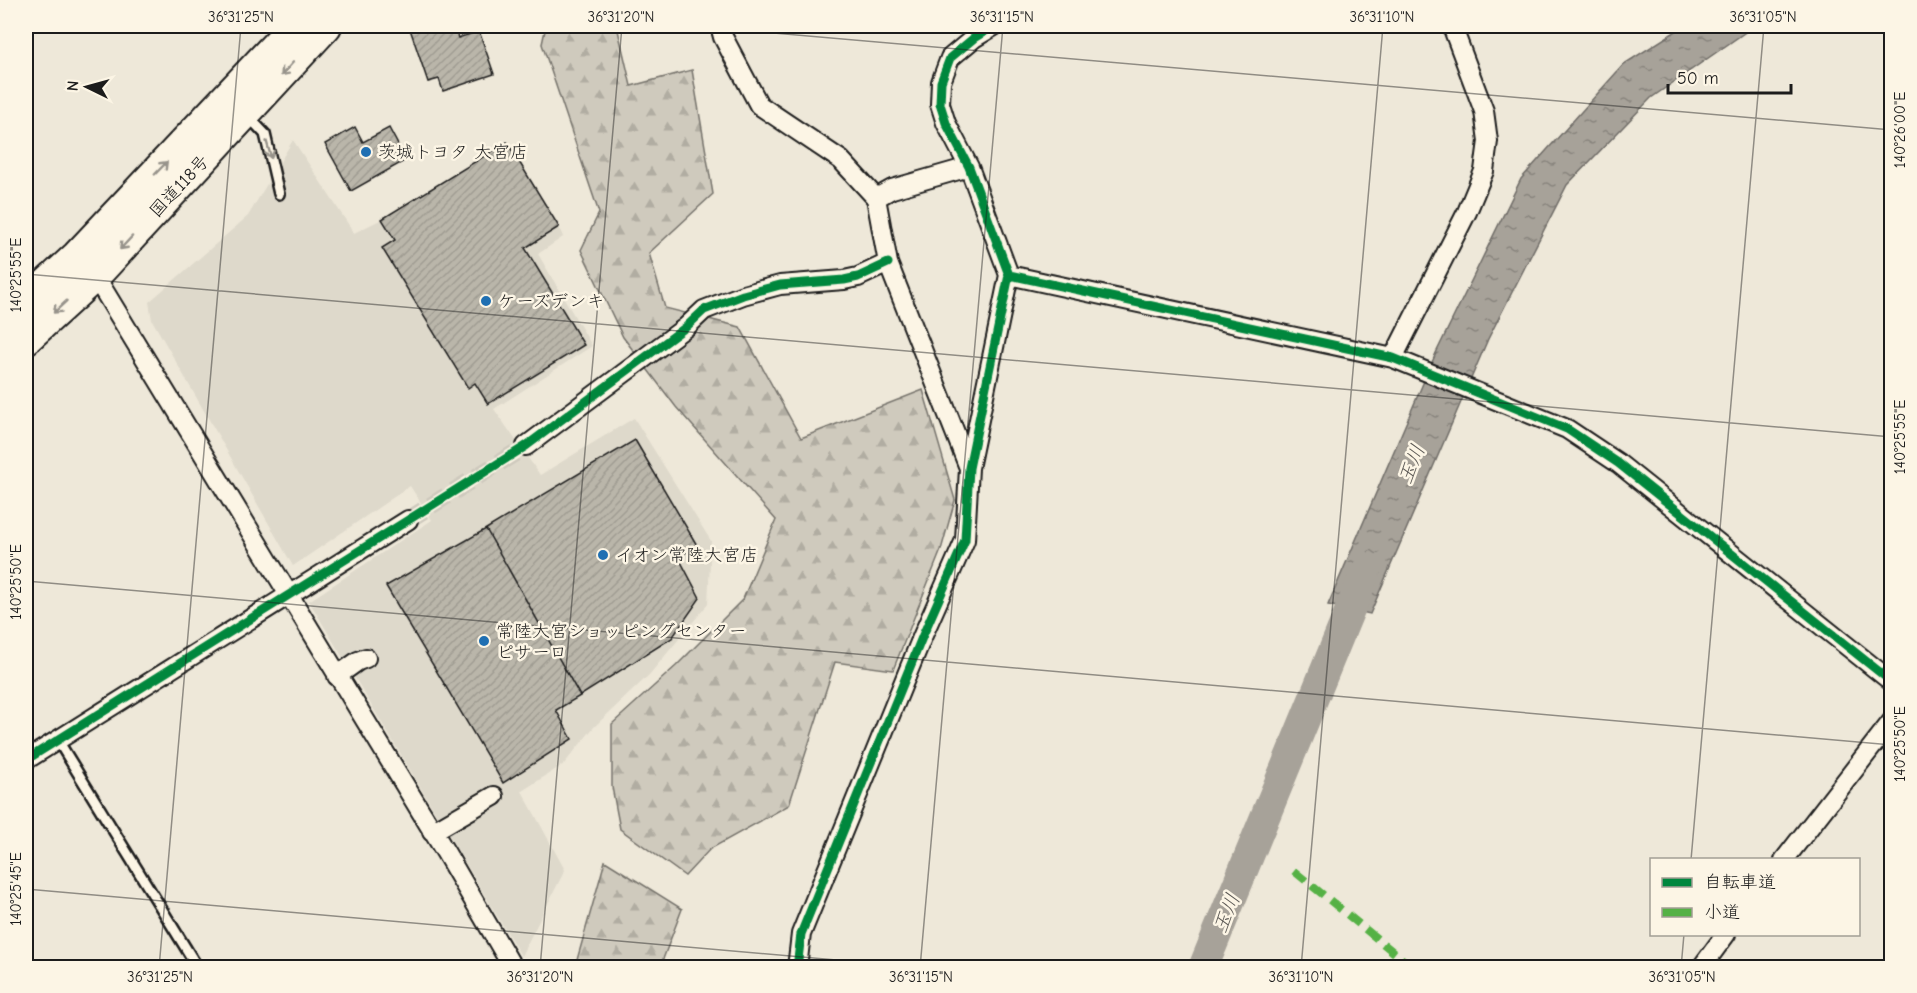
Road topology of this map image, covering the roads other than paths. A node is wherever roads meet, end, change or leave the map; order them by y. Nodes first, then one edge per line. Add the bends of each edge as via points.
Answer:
1 (294, 26) edge
2 (326, 26) edge
3 (720, 26) edge
4 (994, 26) edge
5 (1452, 26) edge
6 (246, 113) junction
7 (969, 167) junction
8 (279, 194) dead end
9 (876, 198) junction
10 (888, 263) junction
11 (86, 266) junction
12 (1009, 275) junction
13 (26, 303) edge
14 (26, 339) edge
15 (1393, 358) junction
16 (526, 446) tunnel mouth
17 (969, 468) junction
18 (408, 520) tunnel mouth
19 (288, 595) junction
20 (366, 658) dead end
21 (337, 676) junction
22 (1892, 682) edge
23 (1892, 721) edge
24 (57, 739) junction
25 (26, 757) edge
26 (494, 796) dead end
27 (432, 832) junction
28 (1786, 858) edge
29 (1725, 936) edge
30 (198, 968) edge
31 (513, 968) edge
32 (797, 968) edge
33 (1701, 968) edge

11 -> 1 highway, 国道118号
2 -> 6 highway, 国道118号
3 - 9 street via 759,105 841,160
4 - 7 street via 950,58 941,82 940,104 946,123
5 - 15 street via 1484,111 1488,141 1484,171
6 -> 8 lane via 265,134
6 -> 11 highway, 国道118号
7 - 9 street via 892,189
7 - 12 street
9 - 10 street
10 - 16 street via 858,277 780,285 704,310
10 - 17 street
11 - 13 highway, 国道118号
11 -> 14 highway, 国道118号
11 - 19 street
12 - 15 street
12 - 17 street
15 - 22 street via 1567,429 1618,463
17 - 32 street via 965,540 922,635 801,934
18 - 19 street
19 - 21 street
19 - 24 street
20 - 21 street
21 - 27 street
23 - 28 street
24 - 25 street
24 - 30 lane
26 - 27 street
27 - 31 street
29 - 33 street

